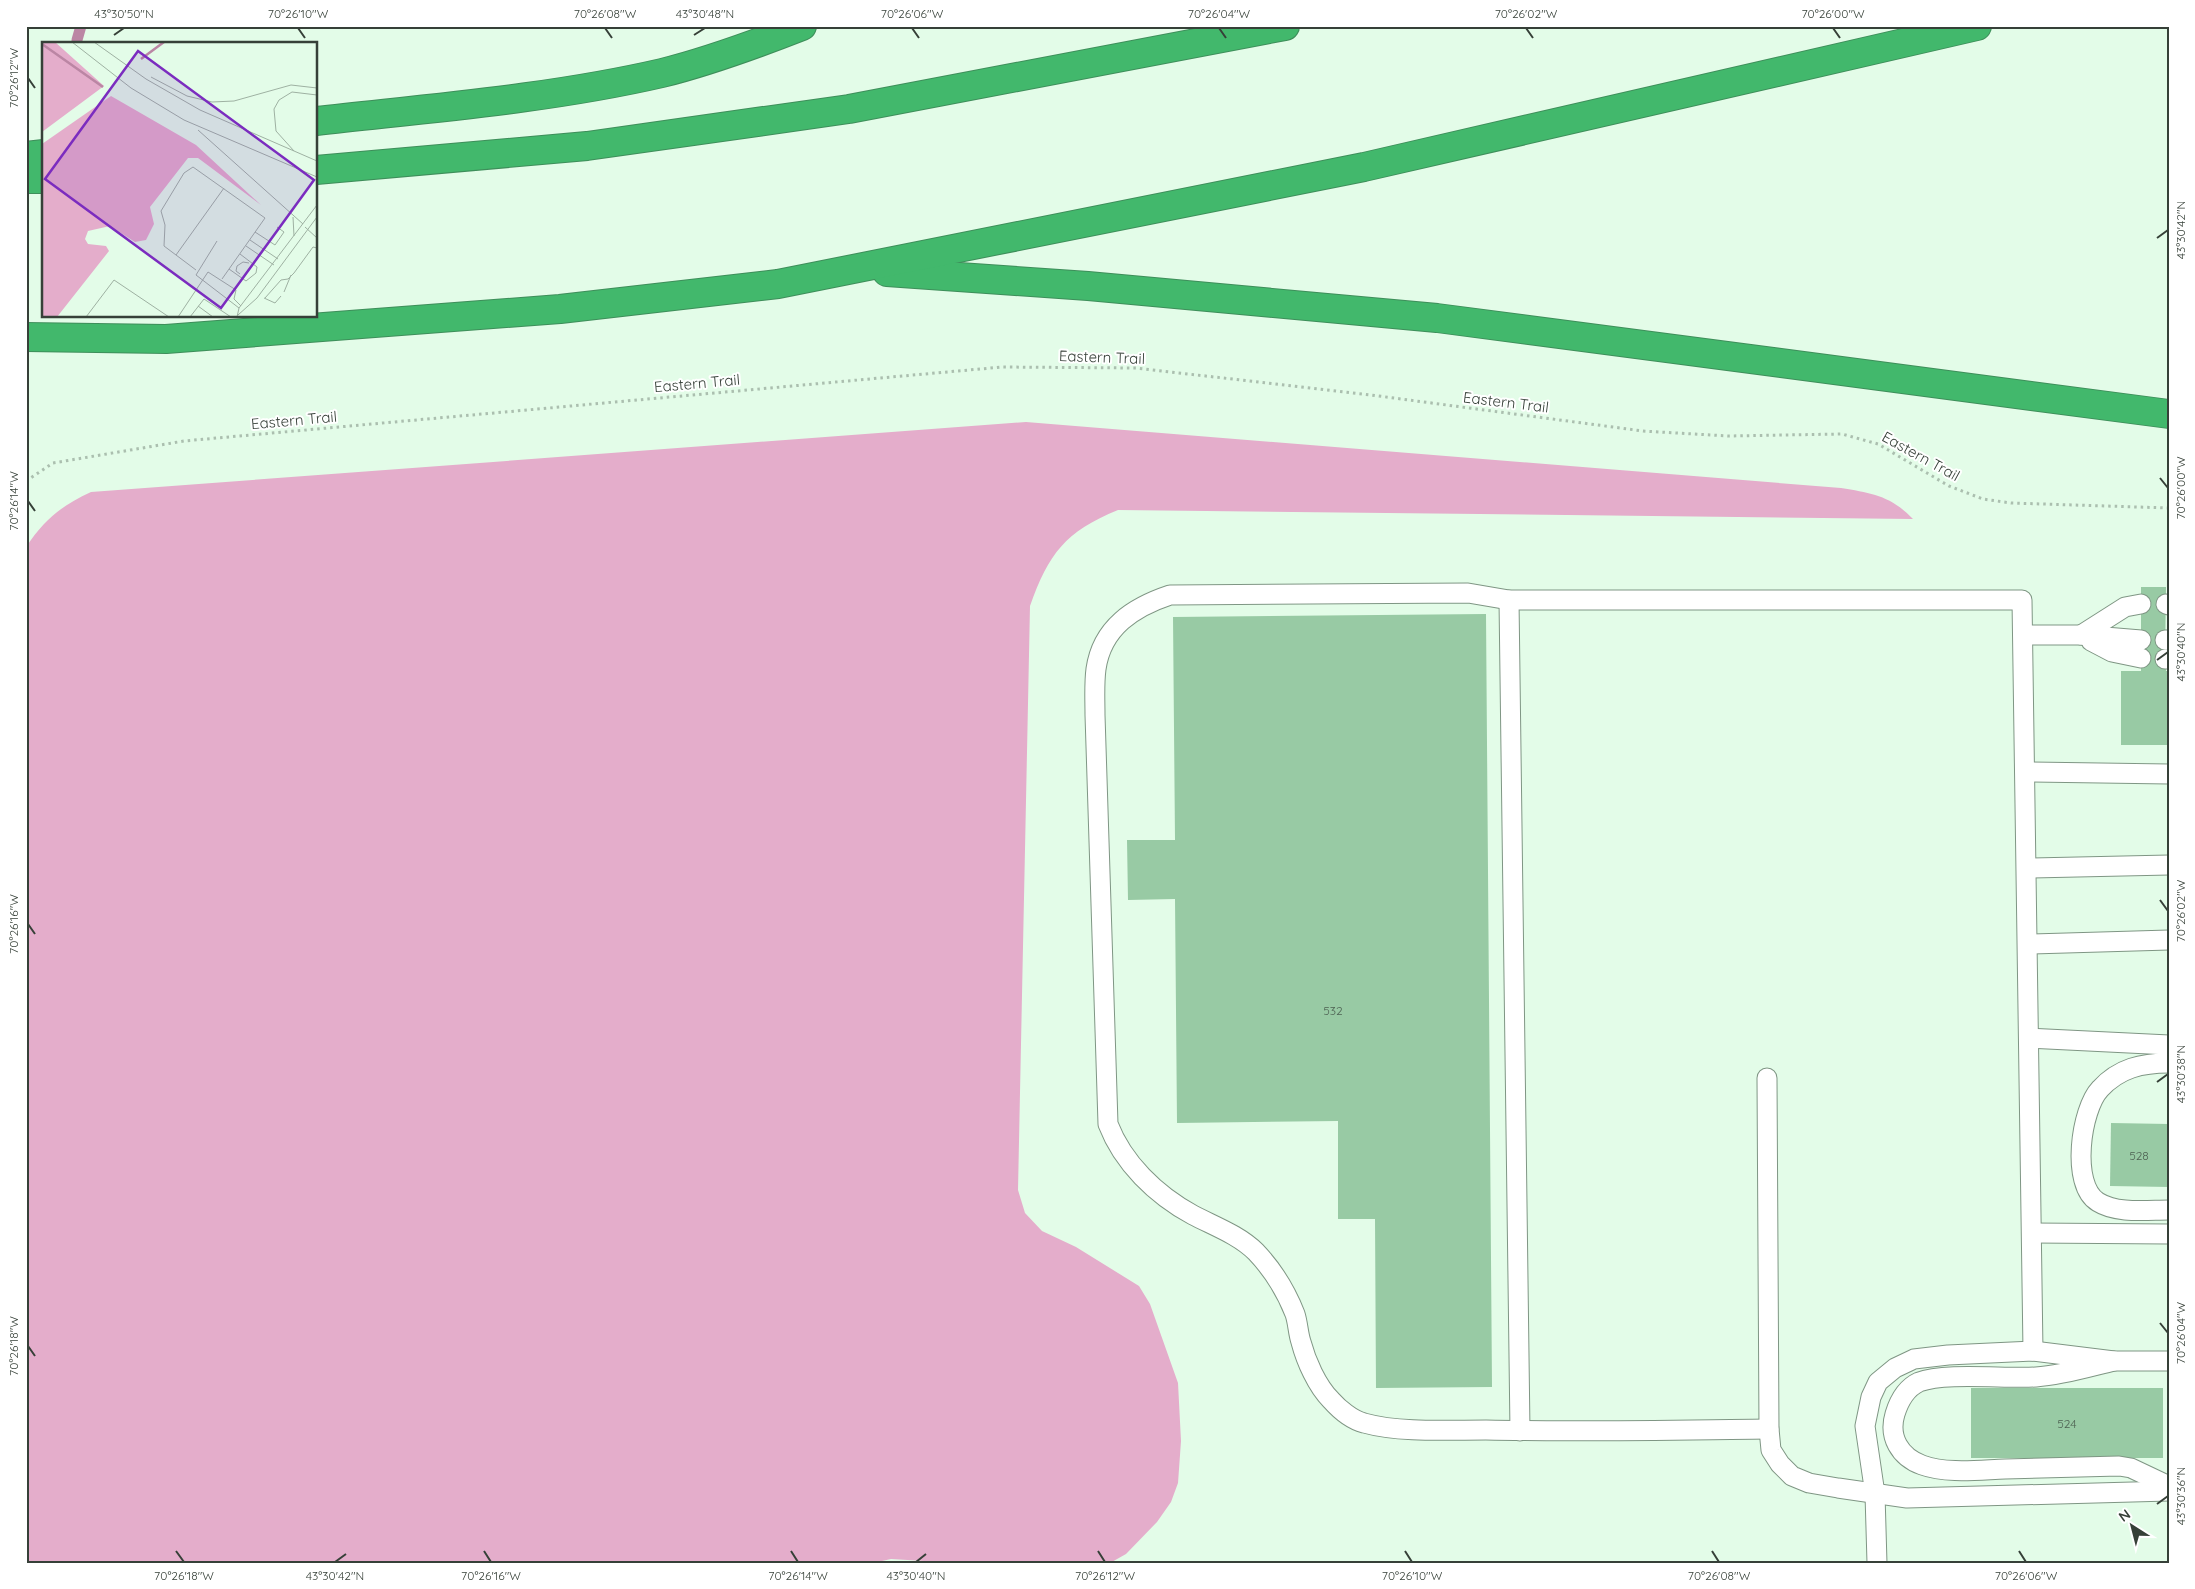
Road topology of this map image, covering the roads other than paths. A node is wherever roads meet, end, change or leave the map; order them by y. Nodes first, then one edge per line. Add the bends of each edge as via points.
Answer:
1 (802, 26) edge
2 (1285, 26) edge
3 (1978, 26) edge
4 (318, 121) edge
5 (42, 154) edge
6 (26, 156) edge
7 (318, 170) edge
8 (42, 178) edge
9 (26, 179) edge
10 (851, 270) junction
11 (26, 337) edge
12 (2169, 414) edge
13 (1509, 600) junction
14 (2141, 604) dead end
15 (2023, 634) junction
16 (2081, 635) junction
17 (2141, 649) dead end
18 (2025, 772) junction
19 (2169, 774) edge
20 (2169, 865) edge
21 (2027, 868) junction
22 (2169, 940) edge
23 (2028, 944) junction
24 (2029, 1038) junction
25 (2169, 1045) edge
26 (2169, 1063) edge
27 (1767, 1078) dead end
28 (2169, 1210) edge
29 (2032, 1233) junction
30 (2169, 1234) edge
31 (2033, 1351) junction
32 (2114, 1361) junction
33 (2169, 1361) edge
34 (1769, 1429) junction
35 (1520, 1431) junction
36 (2169, 1486) edge
37 (2169, 1490) edge
38 (1875, 1494) junction
39 (1877, 1563) edge

1 - 4 highway via 734,52 662,73 560,92
2 - 7 highway via 849,109 587,146
3 - 10 highway via 1364,167
5 - 6 highway
8 - 9 highway
10 - 11 highway via 778,284 560,309 166,339
10 - 12 highway via 1088,286 1437,318
13 - 15 lane via 2022,600
13 - 35 lane
13 - 35 lane via 1468,594 1170,595 1129,613 1114,628 1104,644 1096,668 1095,715 1108,1124 1116,1145 1140,1174 1190,1214 1255,1251 1285,1289 1296,1316 1301,1344 1316,1378 1329,1398 1344,1412 1362,1423 1386,1427
14 - 16 lane via 2125,606
15 - 16 lane
15 - 18 lane
16 - 17 lane
18 - 19 lane
18 - 21 lane
20 - 21 lane
21 - 23 lane
22 - 23 lane
23 - 24 lane
24 - 25 lane
24 - 29 lane
26 - 28 lane via 2142,1064 2126,1069 2099,1090 2087,1118 2081,1157 2086,1187 2098,1202 2123,1209
27 - 34 lane
29 - 30 lane
29 - 31 lane
31 - 32 lane
31 - 38 lane via 1914,1359 1894,1368 1878,1382 1865,1426
32 - 33 lane
32 - 36 lane via 2036,1377 1949,1378 1916,1383 1906,1391 1897,1406 1893,1432 1895,1441 1912,1460 1944,1470 2119,1466 2131,1468
34 - 35 lane
34 - 38 lane via 1771,1450 1792,1476 1809,1483
37 - 38 lane via 1907,1498
38 - 39 lane

